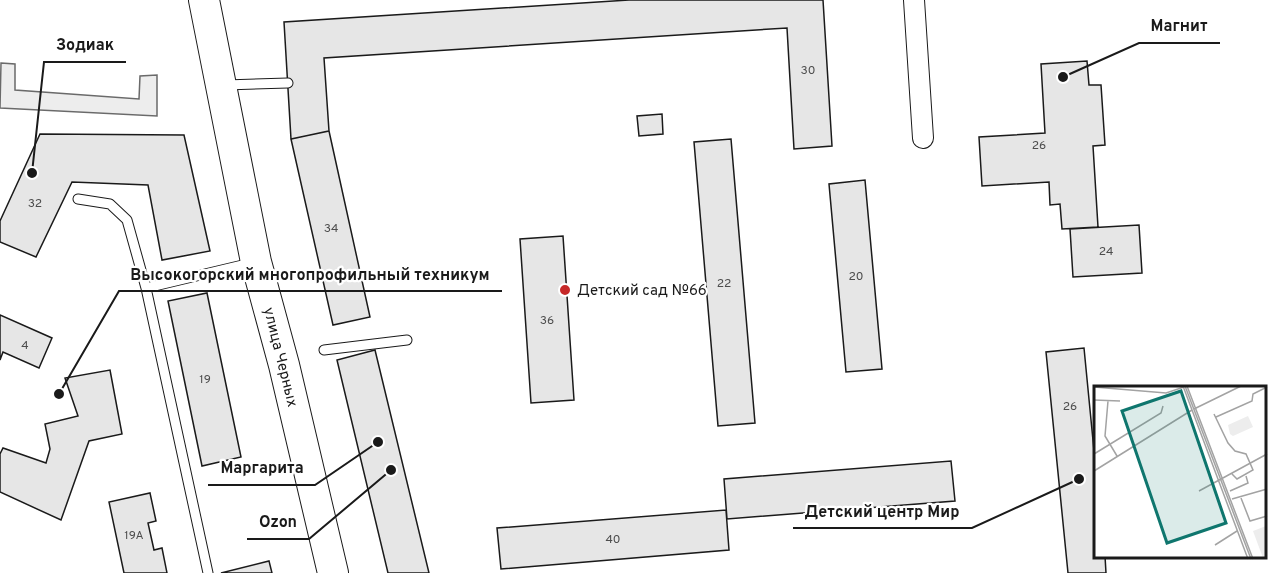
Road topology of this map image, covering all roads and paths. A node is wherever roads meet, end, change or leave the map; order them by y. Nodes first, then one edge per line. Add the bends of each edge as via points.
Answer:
1 (204, 0) edge
2 (914, 0) edge
3 (288, 83) dead end
4 (220, 85) junction
5 (923, 138) dead end
6 (78, 199) dead end
7 (256, 262) junction
8 (146, 288) junction
9 (407, 340) dead end
10 (324, 350) dead end
11 (208, 573) edge
12 (333, 573) edge

1 - 4 main road, улица Черных
2 - 5 street
3 - 4 lane
4 - 7 main road, улица Черных
6 - 8 lane via 110,204 127,220
7 - 8 lane
7 - 12 main road, улица Черных
8 - 11 lane
9 - 10 lane

